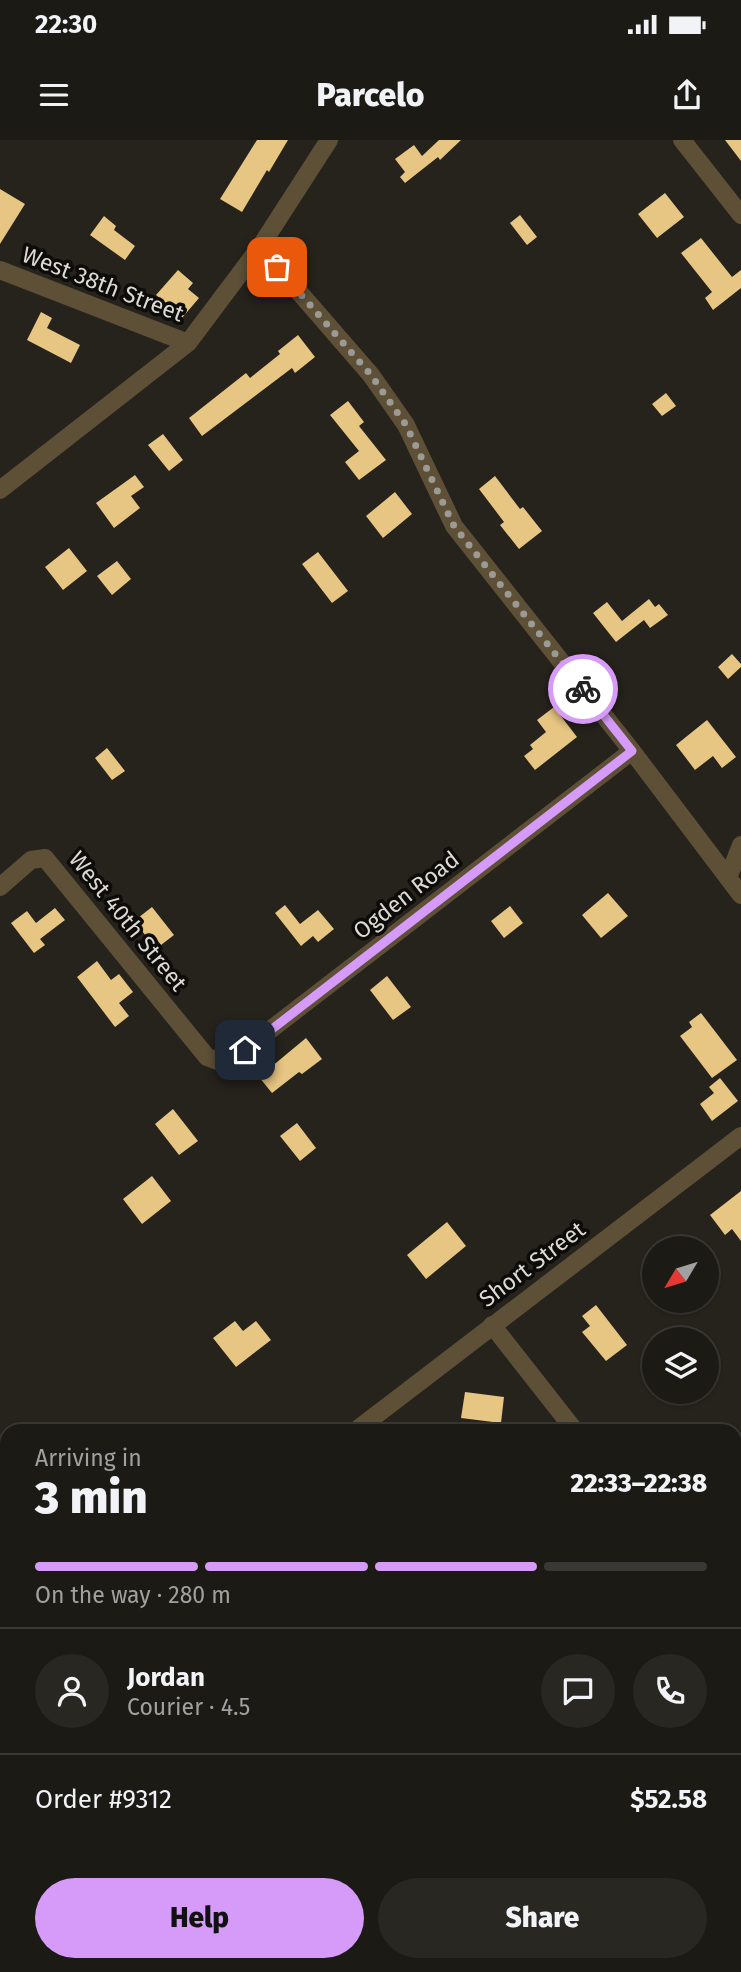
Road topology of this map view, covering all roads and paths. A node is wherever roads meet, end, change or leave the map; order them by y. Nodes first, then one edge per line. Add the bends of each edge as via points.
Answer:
1 (329, 140) edge
2 (682, 140) edge
3 (741, 215) edge
4 (260, 247) junction
5 (0, 270) edge
6 (188, 343) junction
7 (0, 490) edge
8 (632, 751) junction
9 (741, 845) edge
10 (728, 878) junction
11 (0, 887) edge
12 (741, 895) edge
13 (207, 1057) joint
14 (741, 1136) edge
15 (492, 1325) junction
16 (365, 1424) edge
17 (570, 1424) edge

1 - 4 street
2 - 3 street
4 - 6 street
4 - 8 street via 371,375 406,425 454,526
5 - 6 street, West 38th Street
6 - 7 street
8 - 10 street
8 - 13 street, Ogden Road via 226,1064
9 - 10 street
10 - 12 street
11 - 13 street, West 40th Street via 31,860 45,858
14 - 15 street, Short Street
15 - 16 street, Short Street
15 - 17 street

